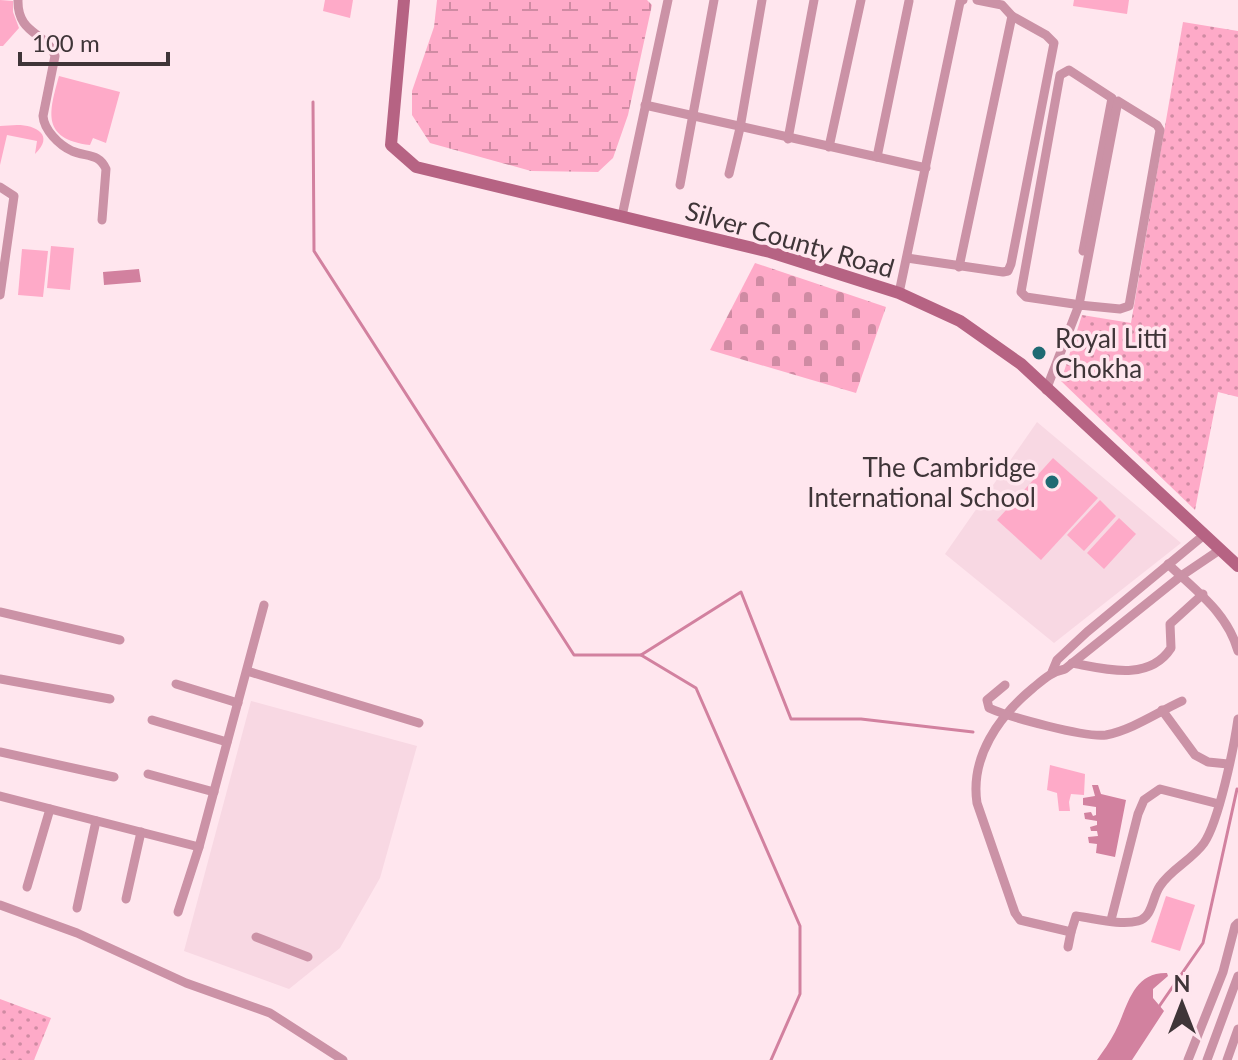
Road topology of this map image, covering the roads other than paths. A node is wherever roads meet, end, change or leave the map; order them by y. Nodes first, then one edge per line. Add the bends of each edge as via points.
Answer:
1 (18, 0) edge
2 (404, 0) edge
3 (668, 0) edge
4 (714, 0) edge
5 (762, 0) edge
6 (814, 0) edge
7 (861, 0) edge
8 (963, 0) edge
9 (977, 0) edge
10 (909, 1) edge
11 (1003, 3) edge
12 (1012, 16) junction
13 (645, 105) junction
14 (694, 117) junction
15 (740, 128) junction
16 (788, 139) junction
17 (829, 147) junction
18 (877, 157) junction
19 (926, 168) junction
20 (729, 174) dead end
21 (680, 185) dead end
22 (0, 187) edge
23 (622, 216) junction
24 (102, 220) dead end
25 (907, 258) junction
26 (959, 267) junction
27 (899, 293) junction
28 (0, 295) edge
29 (1076, 305) junction
30 (1046, 390) junction
31 (1204, 535) junction
32 (1221, 549) junction
33 (1168, 564) junction
34 (1238, 566) edge
35 (1181, 576) junction
36 (1203, 594) junction
37 (264, 605) dead end
38 (0, 612) edge
39 (120, 640) dead end
40 (1238, 651) edge
41 (1072, 663) junction
42 (247, 671) junction
43 (1052, 672) junction
44 (0, 679) edge
45 (176, 684) dead end
46 (1005, 685) dead end
47 (110, 699) dead end
48 (1182, 701) dead end
49 (238, 703) junction
50 (1162, 710) junction
51 (1005, 714) junction
52 (1238, 719) edge
53 (152, 720) dead end
54 (419, 723) dead end
55 (227, 742) junction
56 (0, 752) edge
57 (1228, 764) junction
58 (148, 774) dead end
59 (114, 777) dead end
60 (214, 792) junction
61 (0, 796) edge
62 (1219, 804) junction
63 (50, 809) junction
64 (96, 821) junction
65 (141, 832) junction
66 (199, 847) junction
67 (27, 887) dead end
68 (126, 899) dead end
69 (0, 905) edge
70 (77, 908) dead end
71 (178, 912) dead end
72 (1111, 920) junction
73 (1237, 925) edge
74 (1071, 932) junction
75 (256, 937) dead end
76 (1068, 947) dead end
77 (308, 957) dead end
78 (1223, 972) junction
79 (1238, 977) edge
80 (1238, 1029) edge
81 (1195, 1041) junction
82 (1236, 1044) edge
83 (1211, 1049) junction
84 (343, 1060) edge
85 (1188, 1060) edge
86 (1207, 1060) edge
87 (1227, 1060) edge

1 - 24 street via 28,30 55,56 43,124 71,150 96,156 106,169
2 - 23 street, Silver County Road via 391,145 416,167
3 - 13 street
4 - 14 street
5 - 15 street
6 - 16 street
7 - 17 street
8 - 19 street
9 - 11 street
10 - 18 street
11 - 12 street
12 - 26 street
12 - 26 street via 1054,43 1011,264 1003,272
13 - 14 street
13 - 23 street
14 - 15 street
14 - 21 street
15 - 16 street
15 - 20 street
16 - 17 street
17 - 18 street
18 - 19 street
19 - 25 street
22 - 28 street via 14,196
23 - 27 street, Silver County Road via 770,252
25 - 26 street
25 - 27 street
27 - 30 street, Silver County Road via 960,321 1021,364
29 - 29 street via 1115,115 1118,101 1160,130 1129,306
29 - 29 street via 1021,292 1060,75 1069,70 1112,98
29 - 30 street
30 - 31 street, Silver County Road
31 - 32 street, Silver County Road
31 - 33 street
32 - 34 street, Silver County Road
32 - 35 street
33 - 35 street
33 - 43 street via 1087,632 1057,660
35 - 36 street
35 - 41 street
36 - 40 street via 1232,631
36 - 41 street via 1170,624 1171,648 1154,665 1125,671
37 - 42 street
38 - 39 street
41 - 43 street
42 - 49 street
42 - 54 street
43 - 51 street
44 - 47 street
45 - 49 street
46 - 51 street via 987,702
48 - 50 street
49 - 55 street
50 - 51 street via 1095,735
50 - 57 street via 1195,755
51 - 74 street via 978,768 977,803 1020,920
52 - 57 street
53 - 55 street
55 - 60 street
56 - 59 street
57 - 62 street
58 - 60 street
60 - 66 street
61 - 63 street
62 - 72 street via 1202,847 1165,878 1148,914 1139,921
62 - 72 street via 1160,789 1144,800
63 - 64 street
63 - 67 street
64 - 65 street
64 - 70 street
65 - 66 street
65 - 68 street
66 - 71 street
69 - 84 street via 270,1013
72 - 74 street via 1076,916
73 - 78 street
74 - 76 street
75 - 77 street
78 - 79 street
78 - 81 street
79 - 83 street
80 - 82 street
81 - 83 street
81 - 85 street
82 - 87 street
83 - 86 street

